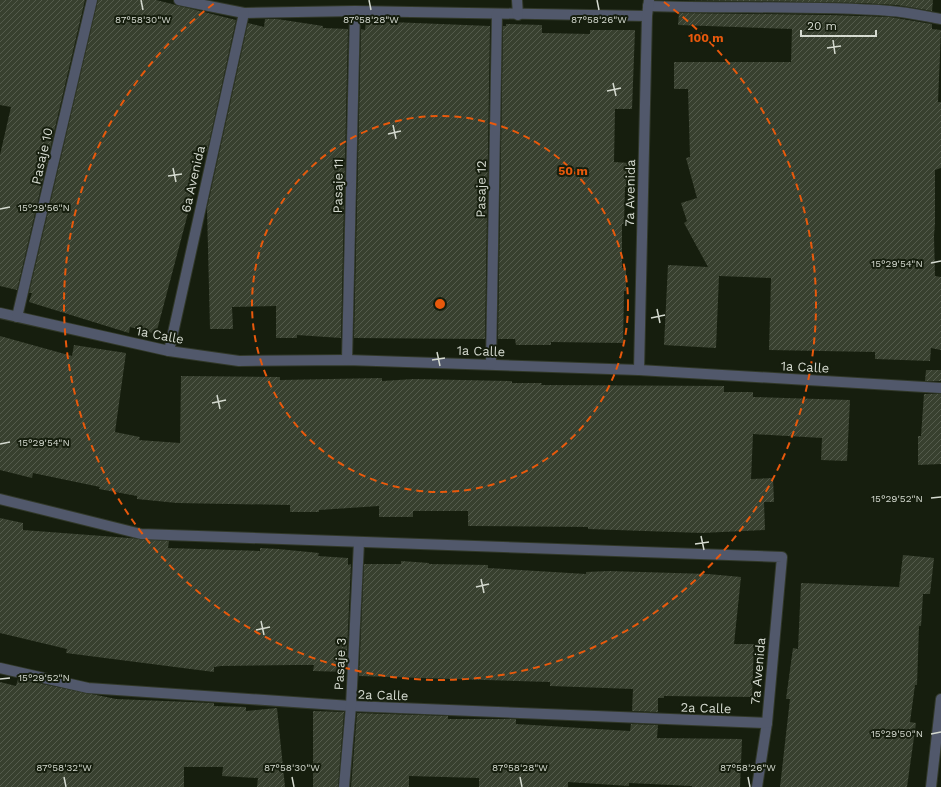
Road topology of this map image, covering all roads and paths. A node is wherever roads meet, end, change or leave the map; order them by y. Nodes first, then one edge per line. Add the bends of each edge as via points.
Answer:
1 (92, 0) edge
2 (179, 0) edge
3 (517, 0) edge
4 (648, 8) edge
5 (355, 11) junction
6 (244, 13) junction
7 (497, 14) junction
8 (518, 15) junction
9 (941, 19) edge
10 (0, 313) edge
11 (17, 317) junction
12 (169, 351) junction
13 (347, 360) junction
14 (491, 364) junction
15 (640, 370) junction
16 (941, 388) edge
17 (0, 499) edge
18 (359, 542) junction
19 (0, 668) edge
20 (941, 699) edge
21 (351, 706) junction
22 (766, 723) junction
23 (344, 787) edge
24 (757, 787) edge
25 (931, 787) edge

1 - 11 street, Pasaje 10
2 - 6 street
3 - 8 street
4 - 8 street
4 - 9 street via 824,7 891,11
4 - 15 street, 7a Avenida
5 - 6 street
5 - 7 street
5 - 13 street, Pasaje 11
6 - 12 street, 6a Avenida
7 - 8 street
7 - 14 street, Pasaje 12
10 - 11 street, 1a Calle
11 - 12 street, 1a Calle
12 - 13 street, 1a Calle via 240,361
13 - 14 street, 1a Calle
14 - 15 street, 1a Calle
15 - 16 street, 1a Calle
17 - 18 street via 141,534
18 - 21 street, Pasaje 3
18 - 22 street, 7a Avenida via 782,557
19 - 21 street, 2a Calle via 88,688
20 - 25 street
21 - 22 street, 2a Calle
21 - 23 street, Pasaje 3
22 - 24 street, 7a Avenida

